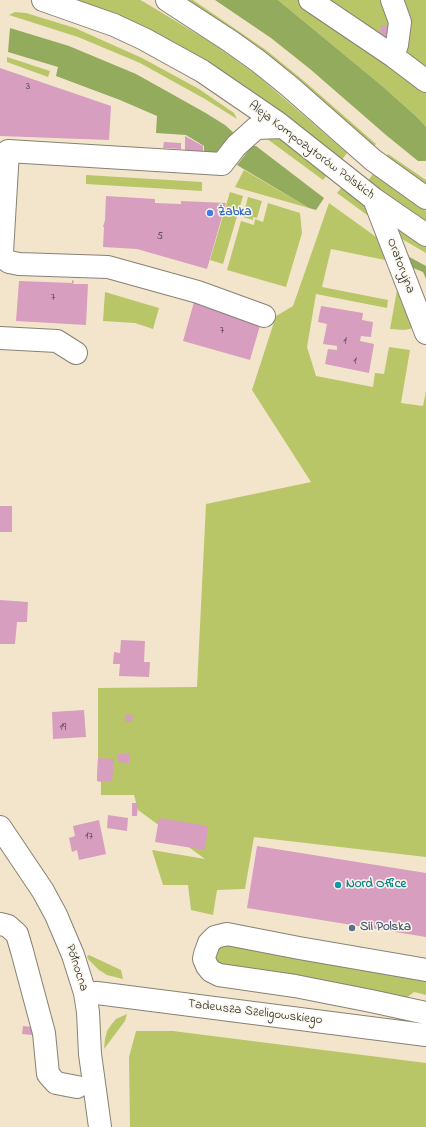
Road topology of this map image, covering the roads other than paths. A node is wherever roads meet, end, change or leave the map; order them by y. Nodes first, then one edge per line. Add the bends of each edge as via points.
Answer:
1 (43, 0) edge
2 (167, 0) edge
3 (310, 0) edge
4 (392, 0) edge
5 (393, 56) junction
6 (426, 81) edge
7 (242, 99) junction
8 (283, 127) junction
9 (236, 146) junction
10 (426, 198) edge
11 (374, 199) junction
12 (426, 236) edge
13 (264, 316) dead end
14 (426, 333) edge
15 (0, 338) edge
16 (76, 353) dead end
17 (0, 827) edge
18 (0, 924) edge
19 (426, 970) edge
20 (84, 993) junction
21 (426, 1014) edge
22 (426, 1035) edge
23 (77, 1087) dead end
24 (100, 1127) edge

1 - 7 street, Aleja Kompozytorów Polskich via 107,22 144,39 202,71
2 - 10 street via 258,61 374,160
3 - 5 street
4 - 5 street via 400,22
5 - 6 street
7 - 8 street, Aleja Kompozytorów Polskich
7 - 9 street via 244,128
8 - 9 street via 256,128
8 - 11 street, Aleja Kompozytorów Polskich
9 - 13 street via 222,164 8,151 2,252 9,262 19,264 108,267 198,292
11 - 12 street, Aleja Kompozytorów Polskich
11 - 14 street, Oratoryjna
15 - 16 street via 57,341
17 - 20 street, Północna via 36,879 53,909 68,943
18 - 23 street via 8,926 17,934 44,1034 48,1074 56,1083
19 - 21 street via 227,934 215,937 209,943 204,959 211,971 219,975 303,988
20 - 22 street, Tadeusza Szeligowskiego
20 - 24 street, Północna

